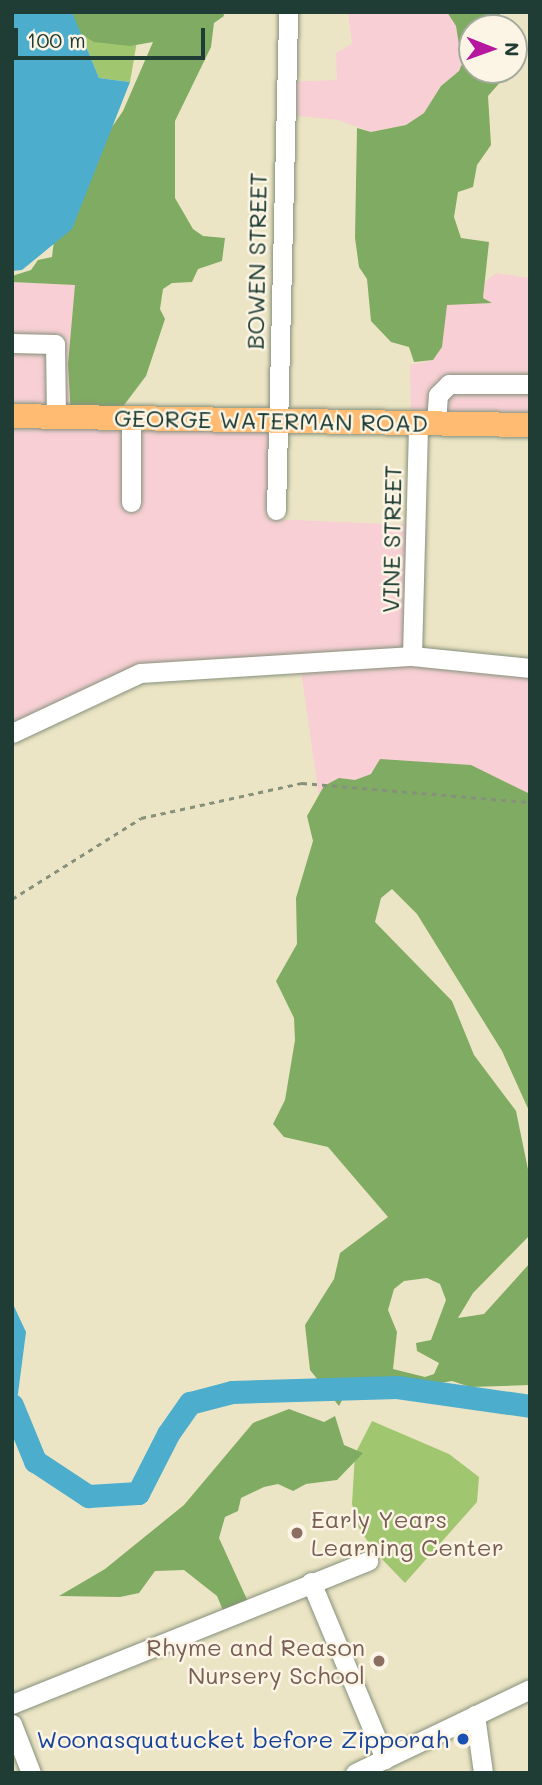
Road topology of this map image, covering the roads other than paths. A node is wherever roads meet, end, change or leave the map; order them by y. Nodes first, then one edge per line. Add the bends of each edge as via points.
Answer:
1 (288, 12) edge
2 (12, 343) edge
3 (530, 384) edge
4 (12, 416) edge
5 (56, 417) junction
6 (131, 418) junction
7 (280, 421) junction
8 (427, 423) junction
9 (530, 425) edge
10 (131, 502) dead end
11 (276, 510) dead end
12 (412, 656) junction
13 (530, 668) edge
14 (12, 733) edge
15 (368, 1561) dead end
16 (311, 1582) junction
17 (530, 1689) edge
18 (12, 1704) edge
19 (475, 1715) junction
20 (12, 1724) edge
21 (385, 1759) junction
22 (31, 1773) edge
23 (355, 1773) edge
24 (483, 1773) edge

1 - 7 street, BOWEN STREET
2 - 5 street via 55,344
3 - 8 street, VINE STREET via 449,384 438,395
4 - 5 main road, GEORGE WATERMAN ROAD
5 - 6 main road, GEORGE WATERMAN ROAD
6 - 7 main road, GEORGE WATERMAN ROAD
6 - 10 street
7 - 8 main road, GEORGE WATERMAN ROAD
7 - 11 street, BOWEN STREET
8 - 9 main road, GEORGE WATERMAN ROAD
8 - 12 street, VINE STREET
12 - 13 street
12 - 14 street via 140,673
15 - 16 street
16 - 18 street
16 - 21 street
17 - 19 street
19 - 21 street
19 - 24 street
20 - 22 street
21 - 23 street

